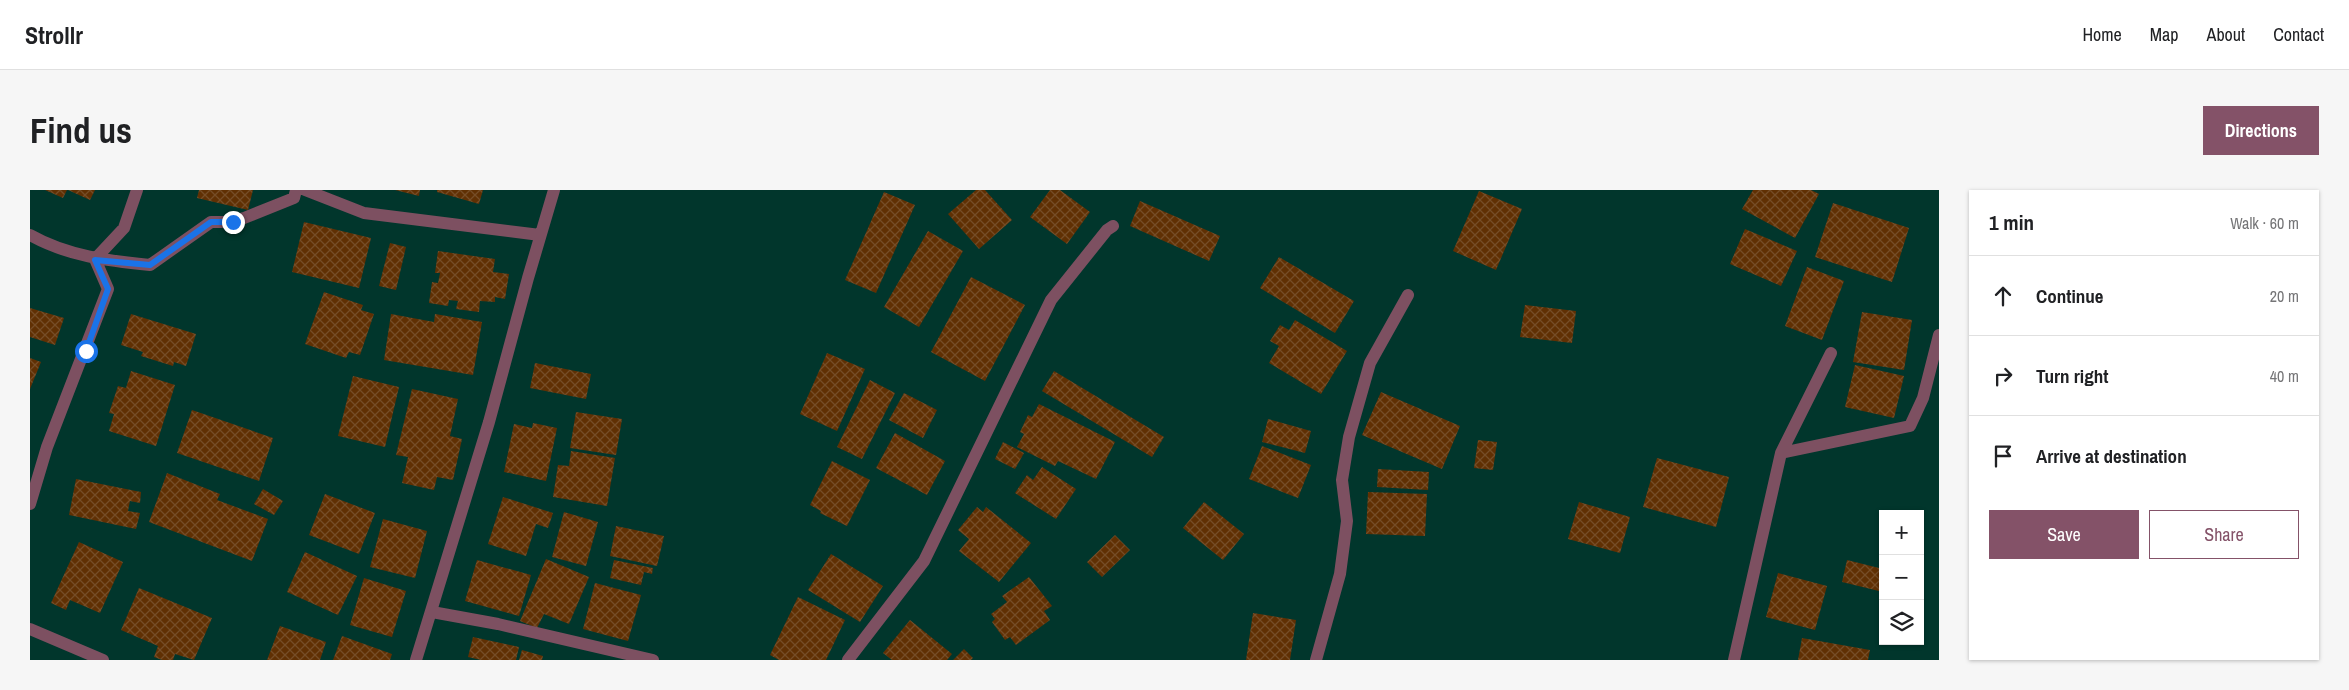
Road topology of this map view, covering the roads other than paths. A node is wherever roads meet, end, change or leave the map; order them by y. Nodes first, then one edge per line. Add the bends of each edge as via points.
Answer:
1 (137, 190) edge
2 (296, 190) edge
3 (305, 190) edge
4 (554, 190) edge
5 (1114, 226) dead end
6 (30, 235) edge
7 (540, 235) junction
8 (95, 260) junction
9 (1408, 295) dead end
10 (1939, 335) edge
11 (1831, 353) dead end
12 (1781, 453) junction
13 (30, 504) edge
14 (432, 612) junction
15 (30, 629) edge
16 (103, 660) edge
17 (416, 660) edge
18 (654, 660) edge
19 (848, 660) edge
20 (1316, 660) edge
21 (1734, 660) edge

1 - 8 street via 124,228
2 - 8 street via 294,198 244,218 233,222 211,222 150,265
3 - 7 street via 364,213
4 - 7 street
5 - 19 street via 1107,230 1051,300 924,561
6 - 8 street
7 - 14 street
8 - 13 street via 108,289 47,447
9 - 20 street via 1370,363 1349,437 1342,480 1347,521 1340,574
10 - 12 street via 1923,398 1910,426
11 - 12 street
12 - 21 street
14 - 17 street
14 - 18 street
15 - 16 street

